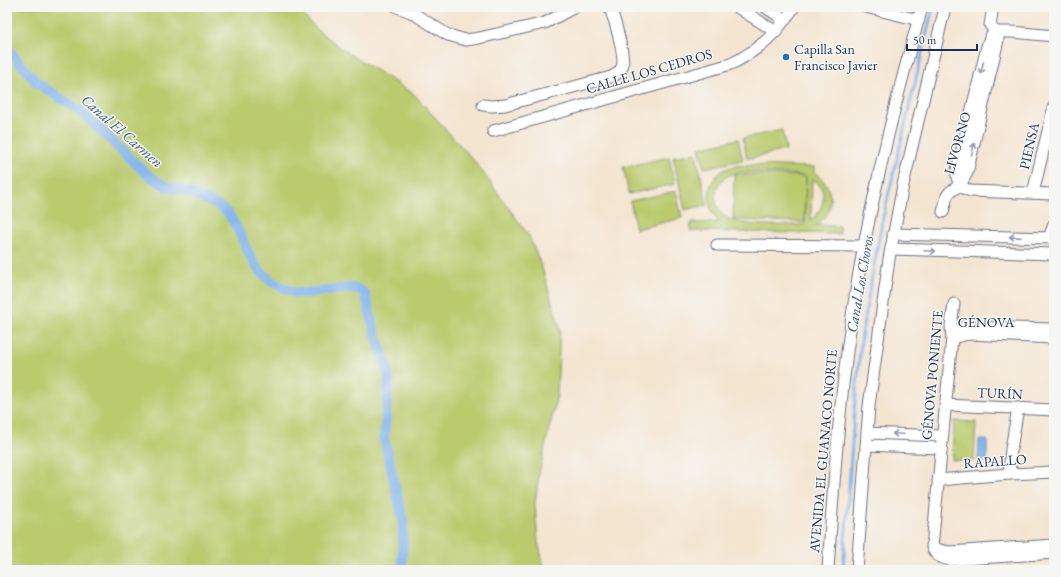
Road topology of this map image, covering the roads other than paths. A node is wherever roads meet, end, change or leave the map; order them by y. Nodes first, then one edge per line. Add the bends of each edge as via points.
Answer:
1 (397, 7) edge
2 (575, 7) edge
3 (609, 7) edge
4 (737, 7) edge
5 (765, 7) edge
6 (794, 7) edge
7 (866, 7) edge
8 (922, 7) edge
9 (945, 7) edge
10 (993, 7) edge
11 (412, 9) edge
12 (785, 20) junction
13 (919, 20) junction
14 (776, 32) junction
15 (995, 32) junction
16 (1054, 36) edge
17 (482, 105) dead end
18 (1053, 114) edge
19 (493, 131) dead end
20 (960, 185) junction
21 (1033, 193) junction
22 (1054, 194) edge
23 (943, 212) dead end
24 (1054, 224) edge
25 (893, 234) junction
26 (979, 236) junction
27 (1052, 238) edge
28 (718, 245) dead end
29 (864, 246) junction
30 (891, 249) junction
31 (978, 252) junction
32 (1054, 254) edge
33 (954, 304) dead end
34 (1054, 329) edge
35 (1030, 333) junction
36 (952, 338) junction
37 (1054, 338) edge
38 (945, 405) junction
39 (1018, 408) junction
40 (1054, 410) edge
41 (866, 433) junction
42 (942, 436) junction
43 (866, 445) junction
44 (941, 448) junction
45 (1054, 472) edge
46 (1010, 474) junction
47 (938, 480) junction
48 (1054, 545) edge
49 (1005, 552) junction
50 (1054, 553) edge
51 (828, 570) edge
52 (857, 570) edge

1 - 11 street
2 - 11 street via 545,23 466,40 448,35
3 - 17 street via 623,59 622,67 617,74 504,105
4 - 14 street
5 - 12 street
6 - 12 street, CALLE LOS CEDROS
7 - 13 street
8 - 13 street, AVENIDA EL GUANACO NORTE
9 - 25 street
10 - 15 street, LIVORNO via 990,23
12 - 14 street, CALLE LOS CEDROS
13 - 29 street, AVENIDA EL GUANACO NORTE via 893,114
14 - 19 street, CALLE LOS CEDROS via 748,56 731,64
15 - 16 street
15 - 20 street, LIVORNO via 998,43 978,108 966,173
18 - 21 street, PIENSA
20 - 21 street via 967,190 975,191
20 - 23 street, LIVORNO via 947,196
21 - 22 street
24 - 27 street
25 - 26 street
25 - 30 street
27 -> 26 street
26 - 31 street via 976,244
28 - 29 street
29 - 51 street, AVENIDA EL GUANACO NORTE via 850,324 841,401
30 -> 31 street
30 - 41 street
31 - 32 street
33 - 36 street, GÉNOVA PONIENTE
34 - 35 street, GÉNOVA
35 - 36 street, GÉNOVA via 963,334
35 - 37 street, GÉNOVA
36 - 38 street, GÉNOVA PONIENTE
38 - 39 street, TURÍN
38 - 42 street, GÉNOVA PONIENTE
39 - 40 street, TURÍN
39 - 46 street via 1011,449
42 -> 41 street
41 - 43 street
42 - 44 street, GÉNOVA PONIENTE
43 - 44 street
43 - 52 street
44 - 47 street, GÉNOVA PONIENTE
45 - 46 street, RAPALLO
46 - 47 street, RAPALLO
47 - 49 street, GÉNOVA PONIENTE via 932,547 943,552
48 - 49 street
49 - 50 street

